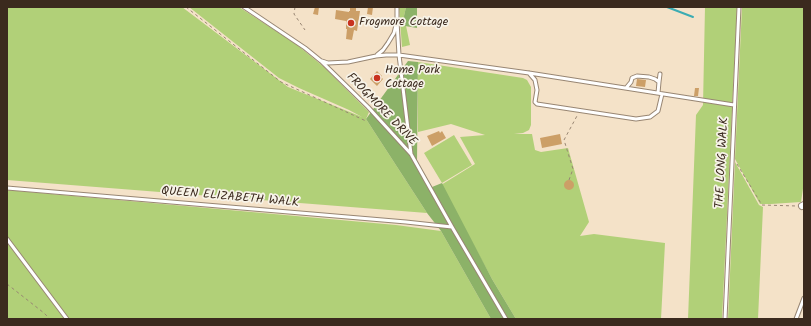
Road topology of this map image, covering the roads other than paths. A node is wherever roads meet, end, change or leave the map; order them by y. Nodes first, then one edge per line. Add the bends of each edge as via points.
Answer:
1 (244, 7) edge
2 (397, 7) edge
3 (739, 7) edge
4 (397, 22) junction
5 (399, 55) junction
6 (376, 56) junction
7 (321, 61) junction
8 (529, 73) junction
9 (660, 74) dead end
10 (659, 82) junction
11 (626, 88) junction
12 (660, 93) junction
13 (734, 105) junction
14 (411, 154) junction
15 (7, 188) edge
16 (452, 227) junction
17 (7, 239) edge
18 (804, 298) edge
19 (67, 319) edge
20 (506, 319) edge
21 (725, 319) edge
22 (796, 319) edge

1 - 7 lane, FROGMORE DRIVE
2 - 4 lane
3 - 13 lane, THE LONG WALK
4 - 5 lane
4 - 6 lane via 388,43
5 - 6 lane
5 - 8 lane
5 - 14 lane
6 - 7 lane via 348,62
7 - 14 lane, FROGMORE DRIVE
8 - 11 lane
8 - 12 lane via 535,80 536,103 636,119 650,117 658,110
9 - 10 lane
10 - 11 lane via 637,76 632,78
10 - 12 lane
11 - 12 lane
12 - 13 lane
13 - 21 lane, THE LONG WALK
14 - 16 lane, FROGMORE DRIVE
15 - 16 lane, QUEEN ELIZABETH WALK
16 - 20 lane, FROGMORE DRIVE
17 - 19 lane
18 - 22 lane

